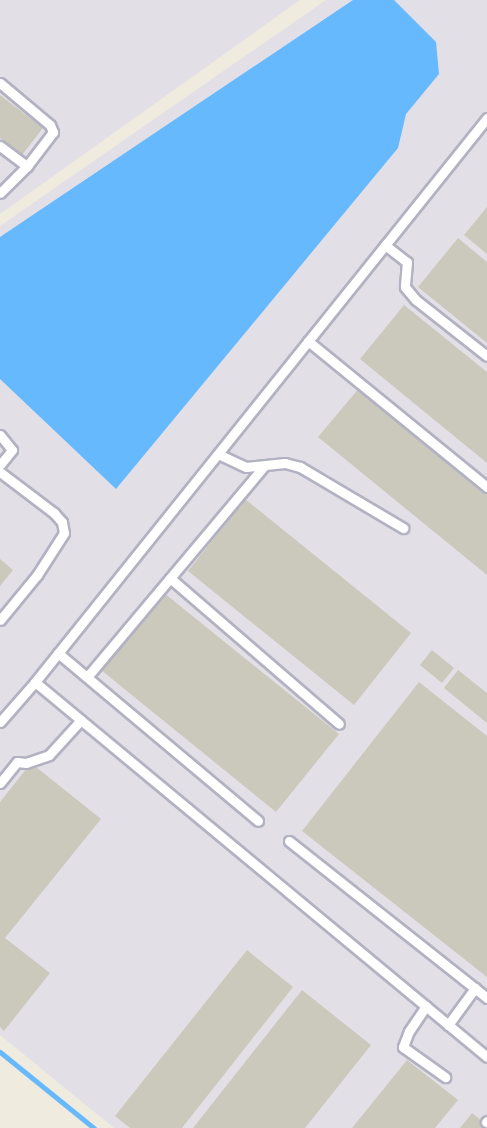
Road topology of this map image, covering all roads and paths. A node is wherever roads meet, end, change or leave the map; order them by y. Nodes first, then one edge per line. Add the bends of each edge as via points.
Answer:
1 (0, 83) edge
2 (487, 118) edge
3 (483, 131) edge
4 (0, 146) edge
5 (27, 166) junction
6 (0, 192) edge
7 (385, 245) junction
8 (308, 341) junction
9 (487, 356) edge
10 (0, 435) edge
11 (218, 454) junction
12 (0, 465) edge
13 (264, 466) junction
14 (0, 472) edge
15 (487, 487) edge
16 (403, 528) dead end
17 (170, 578) junction
18 (0, 620) edge
19 (58, 653) junction
20 (87, 677) junction
21 (35, 682) junction
22 (81, 720) junction
23 (0, 722) edge
24 (339, 724) dead end
25 (0, 783) edge
26 (258, 821) dead end
27 (289, 841) dead end
28 (475, 988) junction
29 (487, 998) edge
30 (426, 1006) junction
31 (448, 1025) junction
32 (487, 1057) edge
33 (445, 1077) dead end

1 - 5 lane via 50,125 53,132
2 - 3 lane
3 - 7 lane
4 - 5 lane
5 - 6 lane
7 - 8 lane
7 - 9 lane via 407,262 405,287 416,300
8 - 11 lane
8 - 15 lane
10 - 12 lane via 12,450
11 - 13 lane via 246,467
11 - 19 lane
13 - 16 lane via 285,463 300,467
13 - 17 lane
14 - 18 lane via 54,513 62,522 64,533 38,574
17 - 20 lane
17 - 24 lane
19 - 20 lane
19 - 21 lane
20 - 26 lane
21 - 22 lane
21 - 23 lane
22 - 25 lane via 49,755 17,762
22 - 30 lane
27 - 28 lane
28 - 29 lane
28 - 31 lane
30 - 31 lane
30 - 33 lane via 409,1030 403,1047
31 - 32 lane

